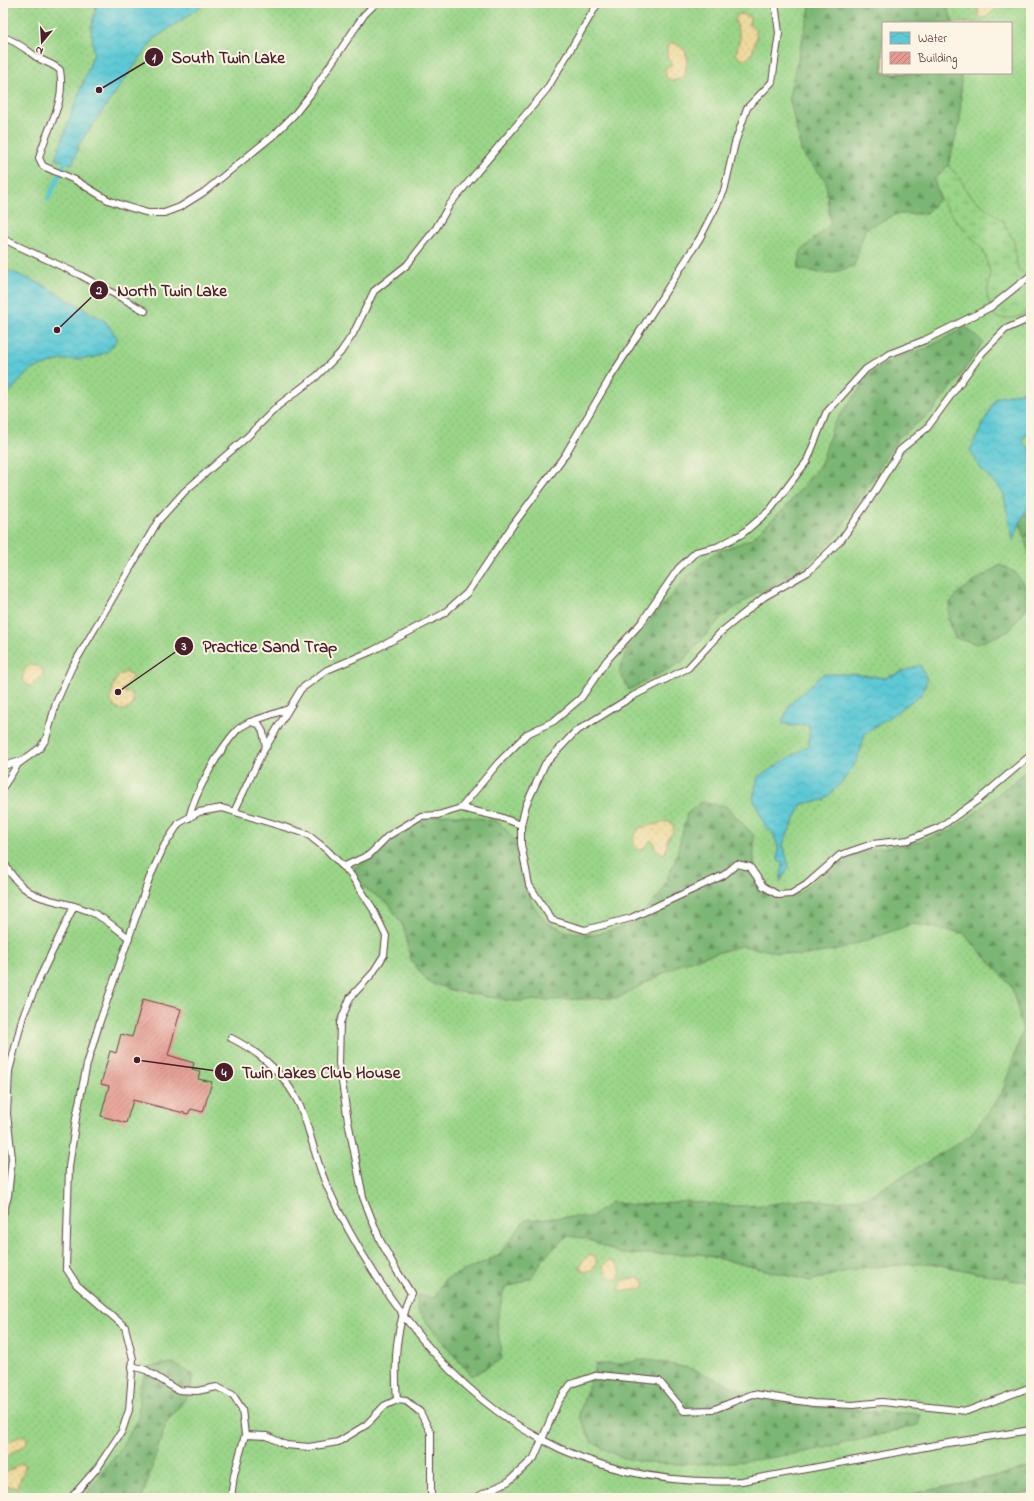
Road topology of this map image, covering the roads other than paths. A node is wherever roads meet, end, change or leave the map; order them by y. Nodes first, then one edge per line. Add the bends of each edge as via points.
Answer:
1 (376, 3) edge
2 (598, 3) edge
3 (775, 3) edge
4 (3, 37) edge
5 (3, 239) edge
6 (1031, 276) edge
7 (145, 311) dead end
8 (1031, 318) edge
9 (288, 709) junction
10 (250, 722) junction
11 (266, 747) junction
12 (1031, 755) edge
13 (22, 760) junction
14 (3, 766) edge
15 (3, 787) edge
16 (461, 808) junction
17 (235, 810) junction
18 (189, 818) junction
19 (521, 825) junction
20 (3, 862) edge
21 (343, 866) junction
22 (74, 906) junction
23 (128, 938) junction
24 (231, 1038) dead end
25 (3, 1214) edge
26 (402, 1314) junction
27 (132, 1366) junction
28 (1031, 1387) edge
29 (398, 1400) junction
30 (1031, 1430) edge
31 (245, 1435) junction
32 (542, 1440) junction
33 (71, 1498) edge
34 (231, 1498) edge
35 (431, 1498) edge
36 (475, 1498) edge

1 - 4 lane via 349,36 310,95 275,134 204,192 180,207 164,213 148,213 108,200 75,180 43,166 39,158 41,147 60,103 60,70 14,40
2 - 13 lane via 547,89 450,204 436,228 407,265 374,291 353,334 340,353 317,376 279,404 247,437 185,491 158,521 71,669 56,703 46,739 40,748
3 - 9 lane via 779,32 772,82 747,108 735,143 724,190 700,238 610,378 565,455 467,593 443,614 372,651 327,670 301,689
5 - 7 lane via 80,275
6 - 16 lane via 991,307 925,340 889,354 866,369 826,413 807,461 770,510 742,534 717,547 696,552 678,569 641,623 607,660 581,698 554,721 527,734 498,763
8 - 19 lane via 1006,329 982,352 928,428 900,450 841,540 808,572 758,602 721,632 688,668 633,696 575,732 545,764 526,805
9 - 10 lane
9 - 11 lane
10 - 11 lane via 259,724 264,732
10 - 18 lane via 238,729 223,749 193,802
11 - 17 lane
12 - 19 lane via 978,800 940,827 908,840 872,844 840,855 806,885 791,894 778,895 763,886 750,867 737,864 724,874 630,918 585,930 552,920 530,885 521,844
13 - 14 lane
13 - 15 lane
16 - 19 lane
16 - 21 lane via 438,815 421,816 388,836 369,855
17 - 18 lane via 222,808 199,812
17 - 21 lane via 307,834
18 - 23 lane via 179,823 164,846 149,878
20 - 22 lane via 24,889 44,900
21 - 26 lane via 373,909 386,936 384,955 372,974 350,998 340,1023 339,1063 363,1197 380,1240 411,1293
22 - 23 lane via 94,913
22 - 25 lane via 23,1016 9,1071 7,1114 12,1158 8,1196
23 - 27 lane via 87,1064 76,1118 69,1167 66,1268 77,1285 125,1327 133,1359
24 - 26 lane via 247,1046 282,1075 294,1094 304,1116 326,1185 366,1261
26 - 29 lane via 396,1349 395,1379
26 - 32 lane via 414,1332 464,1386 499,1415
27 - 31 lane via 146,1370 177,1390 217,1388 233,1395 242,1409
27 - 33 lane via 129,1410 122,1431 98,1467
28 - 32 lane via 967,1410 882,1402 853,1405 813,1403 753,1394 712,1410 684,1411 659,1381 598,1375 571,1384 558,1402
29 - 31 lane via 384,1406 366,1425 338,1442 309,1447 286,1444 267,1436
29 - 35 lane via 406,1401 420,1412 431,1433
30 - 32 lane via 742,1481 716,1482 686,1481 618,1470 587,1460
31 - 34 lane via 234,1475
32 - 36 lane via 534,1458 509,1481

